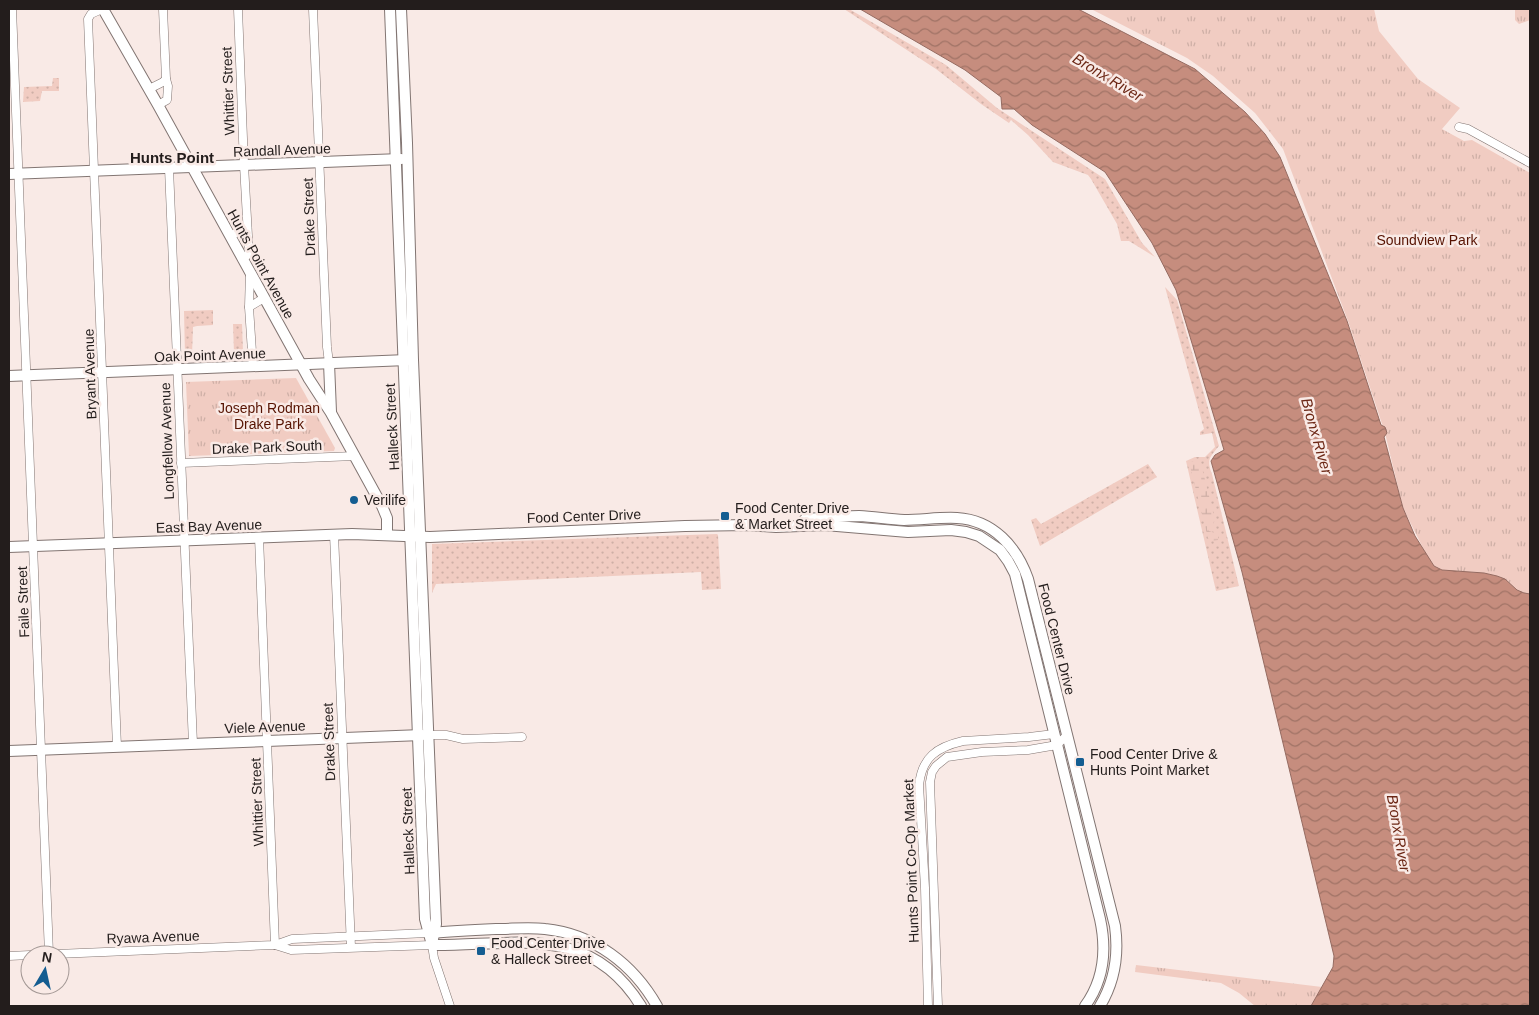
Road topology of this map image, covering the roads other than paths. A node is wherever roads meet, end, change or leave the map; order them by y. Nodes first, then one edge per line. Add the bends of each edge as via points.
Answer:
1 (12, 9) edge
2 (102, 9) edge
3 (163, 9) edge
4 (238, 9) edge
5 (313, 9) edge
6 (390, 9) edge
7 (400, 9) edge
8 (166, 79) junction
9 (149, 89) junction
10 (158, 105) junction
11 (1459, 127) dead end
12 (407, 158) junction
13 (395, 159) junction
14 (319, 162) junction
15 (1530, 163) edge
16 (244, 165) junction
17 (192, 167) junction
18 (169, 168) junction
19 (94, 171) junction
20 (14, 174) edge
21 (248, 227) junction
22 (230, 236) junction
23 (242, 259) junction
24 (250, 272) junction
25 (264, 298) junction
26 (249, 307) junction
27 (408, 360) junction
28 (329, 363) junction
29 (301, 365) junction
30 (253, 367) junction
31 (177, 370) junction
32 (102, 373) junction
33 (9, 376) edge
34 (26, 376) junction
35 (331, 413) junction
36 (354, 456) junction
37 (181, 463) junction
38 (747, 525) junction
39 (334, 534) junction
40 (387, 535) junction
41 (416, 536) junction
42 (259, 537) junction
43 (184, 540) junction
44 (109, 543) junction
45 (33, 546) junction
46 (9, 547) edge
47 (1025, 614) junction
48 (1053, 680) junction
49 (1054, 734) junction
50 (418, 735) junction
51 (429, 735) junction
52 (1067, 735) junction
53 (522, 737) dead end
54 (342, 738) junction
55 (267, 741) junction
56 (192, 744) junction
57 (1057, 745) junction
58 (118, 746) junction
59 (41, 750) junction
60 (9, 751) edge
61 (431, 933) junction
62 (350, 937) junction
63 (49, 945) edge
64 (275, 945) junction
65 (432, 945) junction
66 (351, 948) junction
67 (70, 953) edge
68 (450, 1006) edge
69 (641, 1006) edge
70 (657, 1006) edge
71 (928, 1006) edge
72 (938, 1006) edge
73 (1084, 1006) edge
74 (1100, 1006) edge

1 - 20 street, Faile Street
2 - 9 main road, Hunts Point Avenue
2 - 19 street, Bryant Avenue via 88,19
3 - 8 street
4 - 16 street, Whittier Street
5 - 14 street, Drake Street
6 - 13 main road, Halleck Street
7 - 12 main road, Halleck Street
8 - 9 street
8 - 10 street via 167,100
9 - 10 main road, Hunts Point Avenue
10 - 17 main road, Hunts Point Avenue
11 - 15 street
12 - 13 main road, Randall Avenue
12 - 27 main road, Halleck Street
13 - 14 main road, Randall Avenue
13 - 27 main road, Halleck Street
14 - 16 main road, Randall Avenue
14 - 28 street, Drake Street
16 - 17 main road, Randall Avenue
16 - 21 street, Whittier Street
17 - 18 main road, Randall Avenue
17 - 22 main road, Hunts Point Avenue
18 - 19 main road, Randall Avenue
18 - 31 street, Longfellow Avenue
19 - 20 main road, Randall Avenue
19 - 32 street, Bryant Avenue
20 - 34 street, Faile Street
21 - 22 street
21 - 23 street, Whittier Street via 249,254
22 - 23 main road, Hunts Point Avenue
23 - 24 main road, Hunts Point Avenue
24 - 25 main road, Hunts Point Avenue
24 - 26 street
25 - 26 street
25 - 29 main road, Hunts Point Avenue
26 - 30 street
27 - 28 main road, Oak Point Avenue
27 - 41 main road, Halleck Street
28 - 29 main road, Oak Point Avenue
28 - 35 main road
29 - 30 main road, Oak Point Avenue
29 - 35 main road, Hunts Point Avenue
30 - 31 main road, Oak Point Avenue
31 - 32 main road, Oak Point Avenue
31 - 37 street, Longfellow Avenue
32 - 34 main road, Oak Point Avenue
32 - 44 street, Bryant Avenue
33 - 34 main road, Oak Point Avenue
34 - 45 street, Faile Street
35 - 36 main road, Hunts Point Avenue
36 - 37 street, Drake Park South
36 - 40 main road, Hunts Point Avenue via 382,506 387,518
37 - 43 street, Longfellow Avenue
38 - 41 main road, Food Center Drive
38 - 47 main road, Food Center Drive via 825,525 908,532 959,530 973,534 994,545 1008,561 1015,574
38 - 48 main road, Food Center Drive via 777,520 858,516 906,520 957,518 984,526 1008,542 1023,564
39 - 40 main road, East Bay Avenue
39 - 42 main road, East Bay Avenue
39 - 54 street, Drake Street
40 - 41 main road, East Bay Avenue
41 - 50 main road, Halleck Street
41 - 51 main road, Halleck Street
42 - 43 main road, East Bay Avenue
42 - 55 street, Whittier Street
43 - 44 main road, East Bay Avenue
43 - 56 street, Longfellow Avenue
44 - 45 main road, East Bay Avenue
44 - 58 street, Bryant Avenue
45 - 46 main road, East Bay Avenue
45 - 59 street, Faile Street
47 - 48 main road
47 - 49 main road, Food Center Drive
48 - 52 main road, Food Center Drive
49 - 57 main road, Food Center Drive
49 - 71 street, Hunts Point Co-Op Market via 953,743 938,750 922,769 919,785
50 - 51 main road, Viele Avenue
50 - 54 main road, Viele Avenue
50 - 61 main road, Halleck Street via 426,925
51 - 53 street, Viele Avenue via 463,740
51 - 61 main road, Halleck Street via 436,924
52 - 57 street
52 - 74 main road, Food Center Drive via 1116,935 1116,965
54 - 55 main road, Viele Avenue
54 - 62 street, Drake Street
55 - 56 main road, Viele Avenue
55 - 64 street, Whittier Street
56 - 58 main road, Viele Avenue
57 - 72 street, Hunts Point Co-Op Market via 946,757 932,772
57 - 73 main road, Food Center Drive via 1104,941 1101,972
58 - 59 main road, Viele Avenue
59 - 60 main road, Viele Avenue
59 - 63 street, Faile Street
61 - 62 street, Ryawa Avenue
61 - 65 main road
61 - 70 main road via 531,928 556,930 603,948 623,963 641,981
62 - 64 street, Ryawa Avenue via 292,939
62 - 66 street, Drake Street
64 - 66 street, Ryawa Avenue via 291,950
64 - 67 street, Ryawa Avenue
65 - 66 street, Ryawa Avenue
65 - 68 street
65 - 69 main road via 531,942 564,947 605,966

